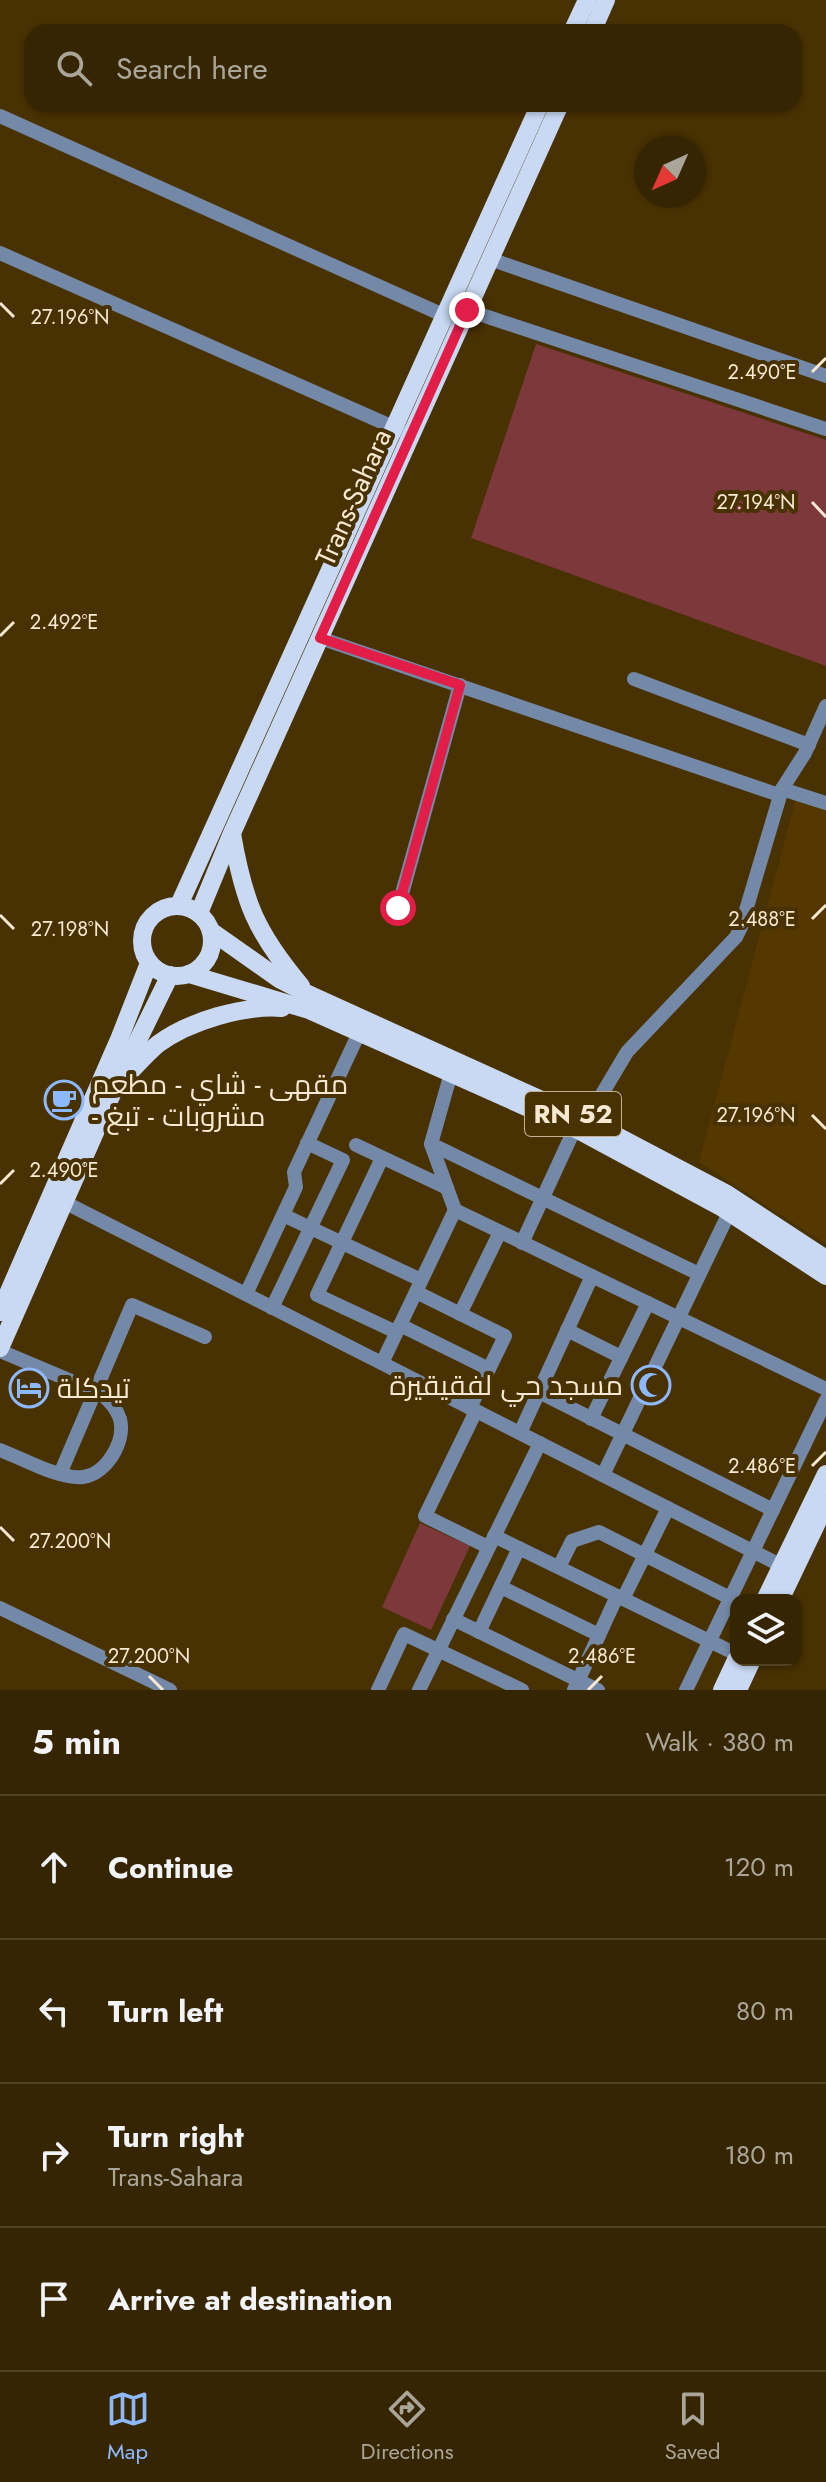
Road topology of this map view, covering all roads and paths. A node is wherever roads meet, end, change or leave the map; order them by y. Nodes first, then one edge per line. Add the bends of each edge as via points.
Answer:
1 (587, 0) edge
2 (606, 0) edge
3 (576, 24) edge
4 (596, 24) edge
5 (537, 112) edge
6 (556, 112) edge
7 (0, 116) edge
8 (0, 253) edge
9 (490, 259) junction
10 (458, 316) junction
11 (826, 376) edge
12 (826, 429) edge
13 (402, 431) junction
14 (320, 638) junction
15 (634, 679) dead end
16 (460, 685) junction
17 (826, 706) edge
18 (809, 745) junction
19 (780, 792) junction
20 (826, 803) edge
21 (232, 833) junction
22 (179, 905) junction
23 (398, 908) dead end
24 (199, 913) junction
25 (211, 931) junction
26 (149, 963) junction
27 (180, 975) junction
28 (308, 1002) junction
29 (359, 1033) junction
30 (451, 1073) junction
31 (115, 1087) junction
32 (579, 1126) junction
33 (307, 1143) junction
34 (431, 1144) junction
35 (356, 1145) dead end
36 (382, 1158) junction
37 (447, 1188) junction
38 (542, 1198) junction
39 (64, 1202) junction
40 (455, 1210) junction
41 (729, 1213) junction
42 (283, 1215) junction
43 (310, 1228) junction
44 (500, 1232) junction
45 (342, 1243) junction
46 (522, 1243) junction
47 (826, 1259) edge
48 (699, 1274) junction
49 (592, 1276) junction
50 (826, 1276) edge
51 (418, 1286) junction
52 (246, 1294) junction
53 (648, 1303) junction
54 (272, 1308) junction
55 (0, 1312) edge
56 (460, 1314) junction
57 (678, 1318) junction
58 (398, 1329) junction
59 (567, 1330) junction
60 (205, 1337) dead end
61 (0, 1350) edge
62 (621, 1357) junction
63 (382, 1363) junction
64 (489, 1369) junction
65 (826, 1389) edge
66 (95, 1390) junction
67 (539, 1392) junction
68 (826, 1400) edge
69 (473, 1409) junction
70 (591, 1419) junction
71 (520, 1433) junction
72 (622, 1434) junction
73 (540, 1443) junction
74 (0, 1450) edge
75 (60, 1474) junction
76 (826, 1474) edge
77 (603, 1475) junction
78 (826, 1504) edge
79 (668, 1508) junction
80 (773, 1510) junction
81 (491, 1542) junction
82 (519, 1548) junction
83 (753, 1551) junction
84 (644, 1555) junction
85 (559, 1567) junction
86 (788, 1569) junction
87 (501, 1587) junction
88 (732, 1594) edge
89 (769, 1594) edge
90 (782, 1594) edge
91 (620, 1597) junction
92 (730, 1598) joint
93 (0, 1608) edge
94 (453, 1619) junction
95 (479, 1632) junction
96 (599, 1635) junction
97 (709, 1641) junction
98 (439, 1650) junction
99 (730, 1652) edge
100 (740, 1666) edge
101 (743, 1666) edge
102 (576, 1685) edge
103 (168, 1689) edge
104 (378, 1690) edge
105 (419, 1690) edge
106 (522, 1690) edge
107 (598, 1690) edge
108 (686, 1690) edge
109 (722, 1690) edge
110 (738, 1690) edge

1 - 3 main road
2 - 4 main road
5 - 10 main road, Trans-Sahara
6 - 9 main road, Trans-Sahara
7 - 10 street
8 - 13 street
9 - 10 main road, Trans-Sahara
9 - 11 street
10 - 12 street
10 - 13 main road, Trans-Sahara
13 - 14 main road, Trans-Sahara
13 - 22 main road, Trans-Sahara
14 - 16 street
14 - 21 main road, Trans-Sahara
15 - 18 street
16 - 19 street
16 - 23 street
17 - 18 street
18 - 19 street
19 - 20 street
19 - 32 street via 736,937 627,1052
21 - 24 main road, Trans-Sahara
21 - 28 main road via 240,882 256,922
22 - 24 main road
22 - 26 main road via 157,912 144,930
24 - 25 main road
25 - 27 main road via 206,962
25 - 28 main road
26 - 27 main road
26 - 55 main road
27 - 28 main road
27 - 31 main road
28 - 29 main road, RN 52
28 - 31 main road via 233,1011 197,1025 159,1044
28 - 32 main road, RN 52
29 - 30 main road, RN 52
29 - 33 street
30 - 32 main road, RN 52
30 - 34 street
31 - 39 main road
32 - 38 street
32 - 41 main road, RN 52
32 - 47 main road, RN 52 via 727,1194
33 - 42 street
33 - 43 street via 343,1160
34 - 37 street
34 - 38 street
35 - 36 street
36 - 37 street
36 - 45 street
37 - 40 street
38 - 46 street
38 - 48 street
39 - 52 street
39 - 61 main road
40 - 44 street
40 - 51 street
41 - 48 street
41 - 50 main road, RN 52
42 - 43 street
42 - 52 street
43 - 45 street
43 - 54 street
44 - 46 street
44 - 56 street
45 - 51 street
45 - 58 street via 317,1295
46 - 49 street
48 - 57 street
49 - 53 street
49 - 59 street
51 - 56 street
51 - 58 street
52 - 54 street
53 - 57 street
53 - 62 street
54 - 63 street
56 - 64 street via 505,1336
57 - 65 street
57 - 72 street
58 - 63 street
58 - 64 street
59 - 62 street
59 - 67 street
60 - 66 street via 132,1305
61 - 66 street
62 - 70 street
63 - 69 street
64 - 69 street
66 - 75 street
66 - 75 street via 114,1406 120,1420 117,1446 95,1473
67 - 70 street
67 - 71 street
68 - 80 street
69 - 71 street
69 - 81 street via 425,1516
70 - 72 street
71 - 73 street
72 - 77 street
72 - 80 street
73 - 77 street
73 - 81 street
74 - 75 street
76 - 86 main road
77 - 79 street
78 - 86 main road
79 - 83 street
79 - 84 street
80 - 83 street
81 - 82 street
81 - 94 street
82 - 85 street
82 - 87 street
83 - 86 street
83 - 88 street
84 - 85 street via 599,1532 572,1541
84 - 91 street
84 - 92 street
85 - 91 street
86 - 89 main road
86 - 90 main road
87 - 95 street
87 - 96 street
91 - 96 street
91 - 97 street
92 - 97 street
93 - 103 street
94 - 95 street
94 - 98 street
95 - 102 street
96 - 102 street
97 - 99 street
97 - 108 street
98 - 104 street via 404,1634
98 - 105 street
98 - 106 street
100 - 109 main road
101 - 110 main road
102 - 107 street

